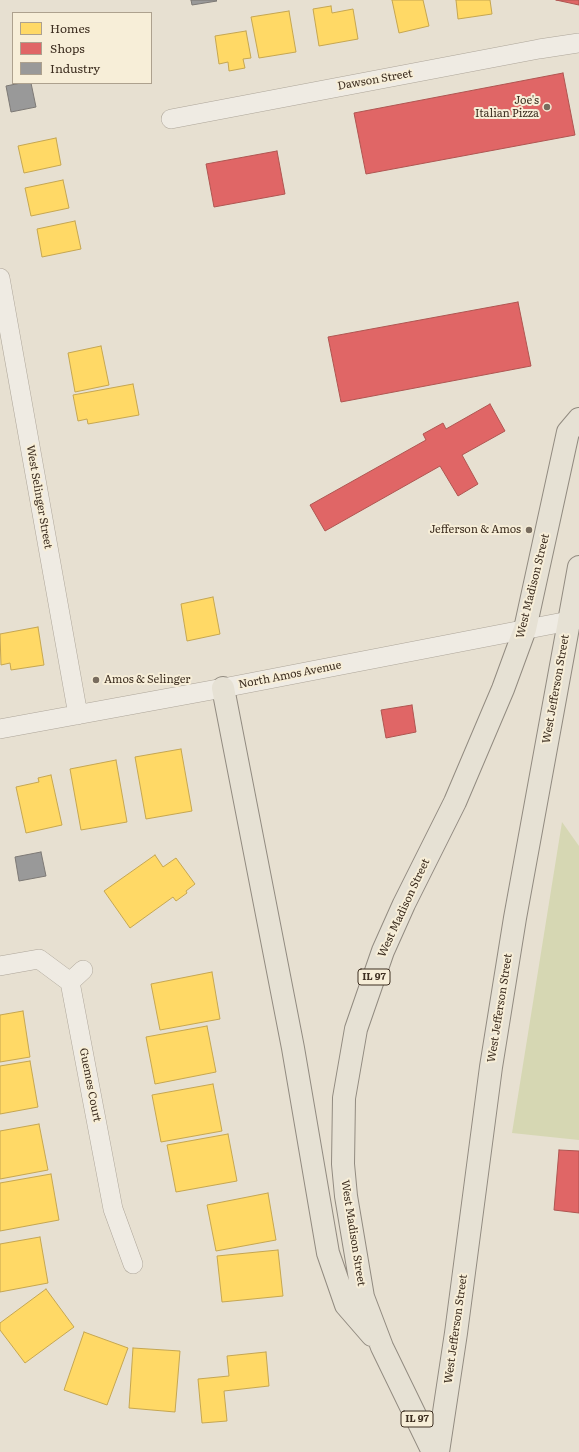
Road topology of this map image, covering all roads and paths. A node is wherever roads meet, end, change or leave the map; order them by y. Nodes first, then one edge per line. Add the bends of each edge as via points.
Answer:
1 (579, 43) edge
2 (171, 119) dead end
3 (0, 278) edge
4 (579, 419) edge
5 (579, 568) edge
6 (574, 620) edge
7 (525, 629) junction
8 (223, 688) junction
9 (78, 716) junction
10 (0, 730) edge
11 (0, 966) edge
12 (133, 1264) dead end
13 (382, 1347) junction
14 (433, 1452) edge
15 (438, 1452) edge

1 - 2 street, Dawson Street
3 - 9 street, West Selinger Street
4 - 7 main road, West Madison Street / IL 97 via 568,432
5 - 6 main road, West Jefferson Street / IL 97
6 - 7 street, North Amos Avenue
6 - 15 main road, West Jefferson Street / IL 97 via 514,918
7 - 8 street, North Amos Avenue
7 - 13 main road, West Madison Street / IL 97 via 503,689 458,795 383,951 356,1029 344,1098 343,1164 352,1239 363,1297
8 - 9 street, North Amos Avenue
8 - 13 main road via 293,1048 328,1253 346,1305
9 - 10 street, North Amos Avenue
11 - 12 street, Guemes Court via 39,959 77,976 113,1209
13 - 14 main road, West Madison Street / IL 97

